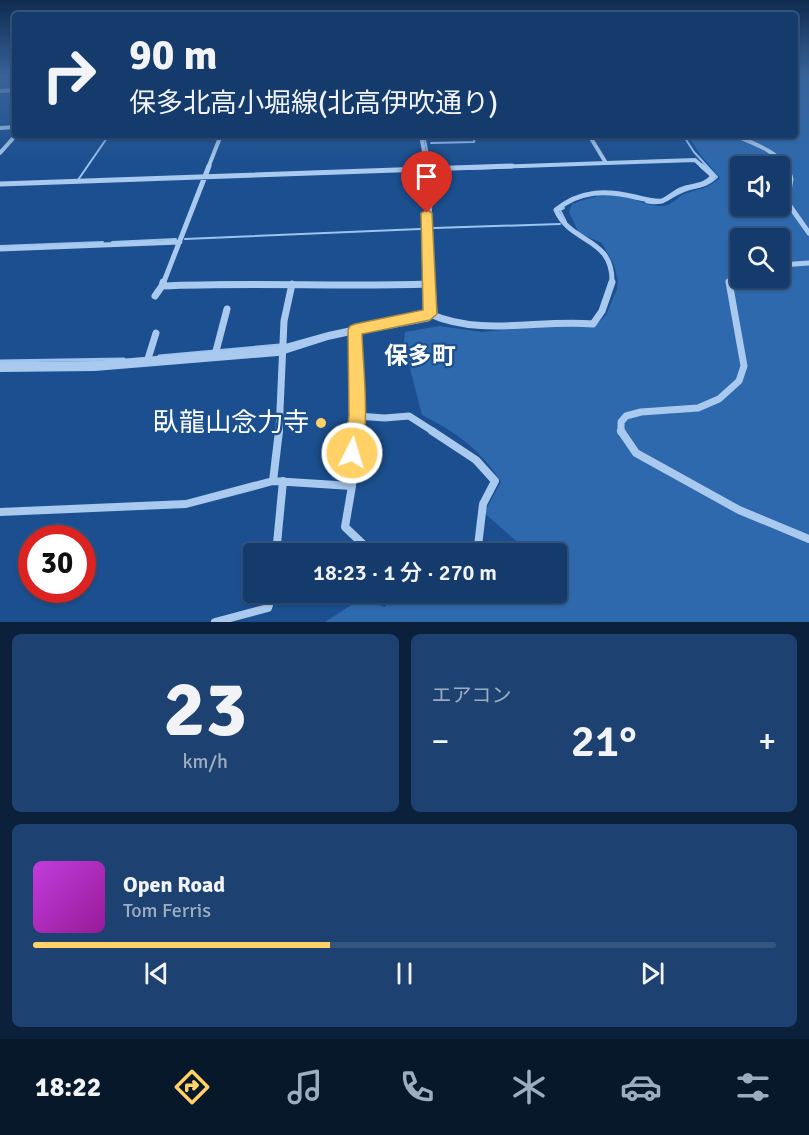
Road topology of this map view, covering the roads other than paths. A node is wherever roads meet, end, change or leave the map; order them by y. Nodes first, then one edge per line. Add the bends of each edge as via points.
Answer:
1 (13, 138) edge
2 (219, 138) edge
3 (422, 138) edge
4 (591, 138) edge
5 (740, 138) edge
6 (0, 153) edge
7 (606, 163) junction
8 (432, 169) junction
9 (204, 177) junction
10 (0, 184) edge
11 (809, 233) edge
12 (180, 242) junction
13 (0, 249) edge
14 (809, 263) edge
15 (790, 264) edge
16 (730, 279) edge
17 (292, 284) junction
18 (429, 284) junction
19 (162, 286) junction
20 (155, 296) dead end
21 (227, 309) dead end
22 (432, 316) junction
23 (156, 333) dead end
24 (354, 334) junction
25 (282, 349) junction
26 (216, 351) junction
27 (147, 362) junction
28 (0, 367) edge
29 (357, 416) junction
30 (273, 481) junction
31 (283, 481) junction
32 (352, 486) junction
33 (0, 512) edge
34 (809, 539) edge
35 (277, 543) edge
36 (362, 543) edge
37 (478, 543) edge
38 (270, 603) edge
39 (215, 622) edge

1 - 6 street
2 - 9 street
3 - 8 street
4 - 7 street
5 - 11 street via 787,164 792,178 785,197
7 - 8 street
7 - 22 street via 695,160 713,176 699,187 681,190 659,202 595,192 569,199 557,207 566,228 598,245 611,268 612,288 600,318 593,324 561,322 482,328 445,323
8 - 9 street
8 - 18 street via 426,224
9 - 10 street
9 - 12 street
12 - 13 street
12 - 19 street
14 - 15 street
16 - 34 street via 744,366 739,381 719,399 698,408 626,416 621,422 621,434 636,453 739,510
17 - 18 street
17 - 19 street
17 - 25 street
18 - 22 street
19 - 20 street
21 - 26 street
22 - 24 street
23 - 27 street
24 - 25 street
24 - 29 street
25 - 26 street
25 - 30 street
26 - 27 street
27 - 28 street
29 - 32 street
29 - 37 street via 409,416 461,449 488,472 495,481 483,504
30 - 31 street
30 - 33 street via 186,504
31 - 32 street
31 - 35 street
32 - 36 street via 345,527
38 - 39 street via 268,608

